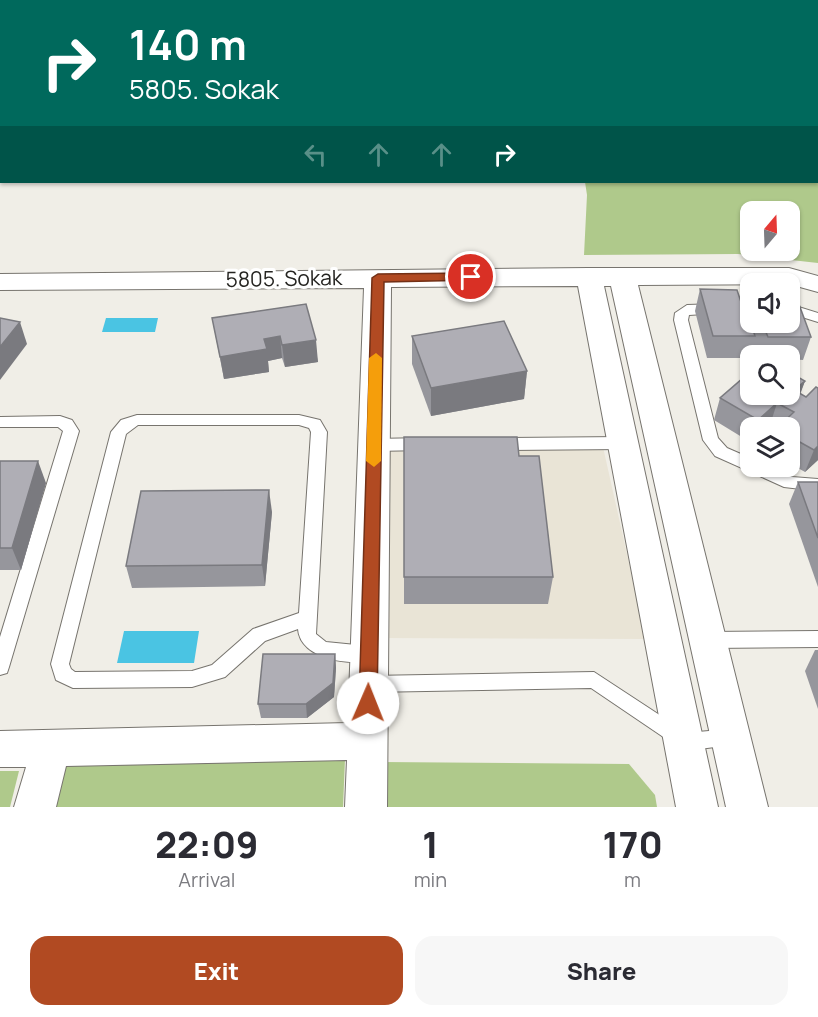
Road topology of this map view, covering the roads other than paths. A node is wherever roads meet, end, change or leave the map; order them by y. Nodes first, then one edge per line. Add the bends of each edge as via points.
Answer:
1 (589, 276) junction
2 (622, 276) junction
3 (378, 278) junction
4 (0, 282) edge
5 (818, 284) edge
6 (740, 307) edge
7 (800, 312) edge
8 (818, 318) edge
9 (0, 422) edge
10 (623, 443) junction
11 (437, 444) edge
12 (483, 444) edge
13 (374, 445) junction
14 (740, 461) edge
15 (776, 477) edge
16 (818, 485) edge
17 (308, 618) junction
18 (818, 639) edge
19 (708, 640) junction
20 (0, 667) edge
21 (369, 668) junction
22 (731, 738) junction
23 (367, 741) junction
24 (684, 742) junction
25 (0, 749) edge
26 (51, 749) junction
27 (35, 807) edge
28 (366, 807) edge
29 (697, 807) edge
30 (747, 807) edge

1 - 2 street, 5805. Sokak
1 - 3 street, 5805. Sokak
1 - 10 street
2 - 5 street, 5805. Sokak via 789,276
2 - 19 street
3 - 4 street, 5805. Sokak
3 - 13 street
6 - 14 lane via 687,309 681,320 711,440 721,452
7 - 8 lane
9 - 20 lane via 60,422 72,430
10 - 12 lane
10 - 24 street
11 - 13 lane
13 - 21 street
15 - 16 lane via 789,483
17 - 17 lane via 319,432 315,424 299,420 137,420 126,424 119,432 60,664 63,674 73,680 192,679 219,670 260,635
17 - 21 lane via 307,635 313,644
18 - 19 lane
19 - 22 street
21 - 23 street
21 - 24 lane via 594,680
22 - 24 lane
22 - 30 street
23 - 26 street
23 - 28 street
24 - 29 street
25 - 26 street
26 - 27 street

